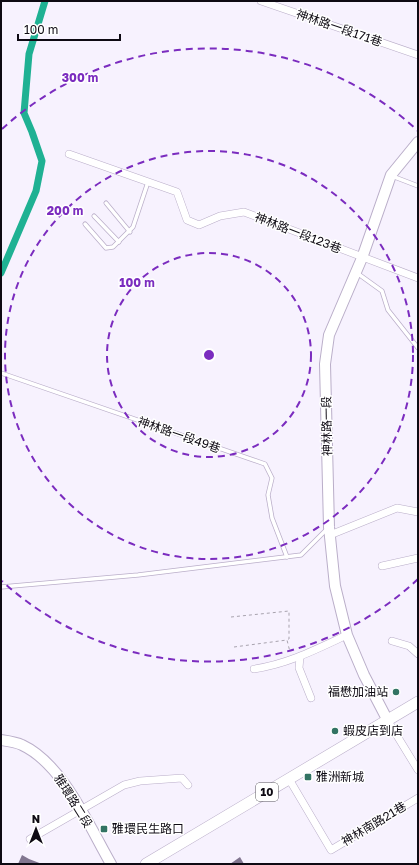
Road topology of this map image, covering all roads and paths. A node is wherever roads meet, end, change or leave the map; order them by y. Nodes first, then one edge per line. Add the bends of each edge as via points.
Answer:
1 (261, 1) edge
2 (418, 55) edge
3 (418, 142) edge
4 (69, 154) dead end
5 (391, 175) junction
6 (148, 182) junction
7 (418, 186) edge
8 (106, 203) dead end
9 (94, 216) dead end
10 (85, 224) dead end
11 (130, 232) junction
12 (119, 242) junction
13 (362, 258) junction
14 (356, 272) junction
15 (418, 278) edge
16 (418, 348) edge
17 (1, 373) edge
18 (418, 512) edge
19 (329, 531) junction
20 (286, 556) junction
21 (418, 558) edge
22 (382, 566) dead end
23 (1, 587) edge
24 (231, 617) dead end
25 (347, 635) junction
26 (287, 640) junction
27 (392, 641) dead end
28 (234, 647) dead end
29 (418, 654) edge
30 (300, 657) junction
31 (292, 660) junction
32 (254, 669) dead end
33 (311, 698) dead end
34 (418, 702) edge
35 (388, 721) junction
36 (1, 740) edge
37 (418, 770) edge
38 (289, 779) junction
39 (188, 785) dead end
40 (418, 798) edge
41 (80, 810) junction
42 (30, 839) dead end
43 (111, 864) edge
44 (146, 864) edge

1 - 2 street, 神林路一段171巷
3 - 5 street, 神林路一段
4 - 6 street, 神林路一段123巷
5 - 7 lane
5 - 13 street, 神林路一段
6 - 11 lane
6 - 13 street, 神林路一段123巷 via 177,192 187,220 199,224 220,216 244,212
8 - 11 lane
9 - 12 lane
10 - 12 lane via 106,248 113,247
11 - 12 lane
13 - 14 street, 神林路一段
13 - 15 street
14 - 16 lane via 382,291 388,310
14 - 19 street, 神林路一段 via 326,347
17 - 20 lane, 神林路一段49巷 via 265,464 272,478 268,495 272,518
18 - 19 street via 397,508
19 - 20 lane via 301,555
19 - 25 street, 神林路一段 via 335,586
20 - 23 lane via 138,575
21 - 22 street
24 - 26 path via 288,611
25 - 30 street
25 - 35 street, 神林路一段
26 - 28 path
26 - 31 path
27 - 29 street via 409,646
30 - 31 street
30 - 33 street via 299,668
31 - 32 street via 276,666
34 - 35 main road, 10
35 - 37 street
35 - 38 main road, 10
36 - 41 street, 雅環路二段 via 22,745 43,760 53,770
38 - 40 street, 神林南路21巷 via 331,850
38 - 44 main road, 10
39 - 41 street via 182,778 124,785
41 - 42 street
41 - 43 street, 雅環路二段

